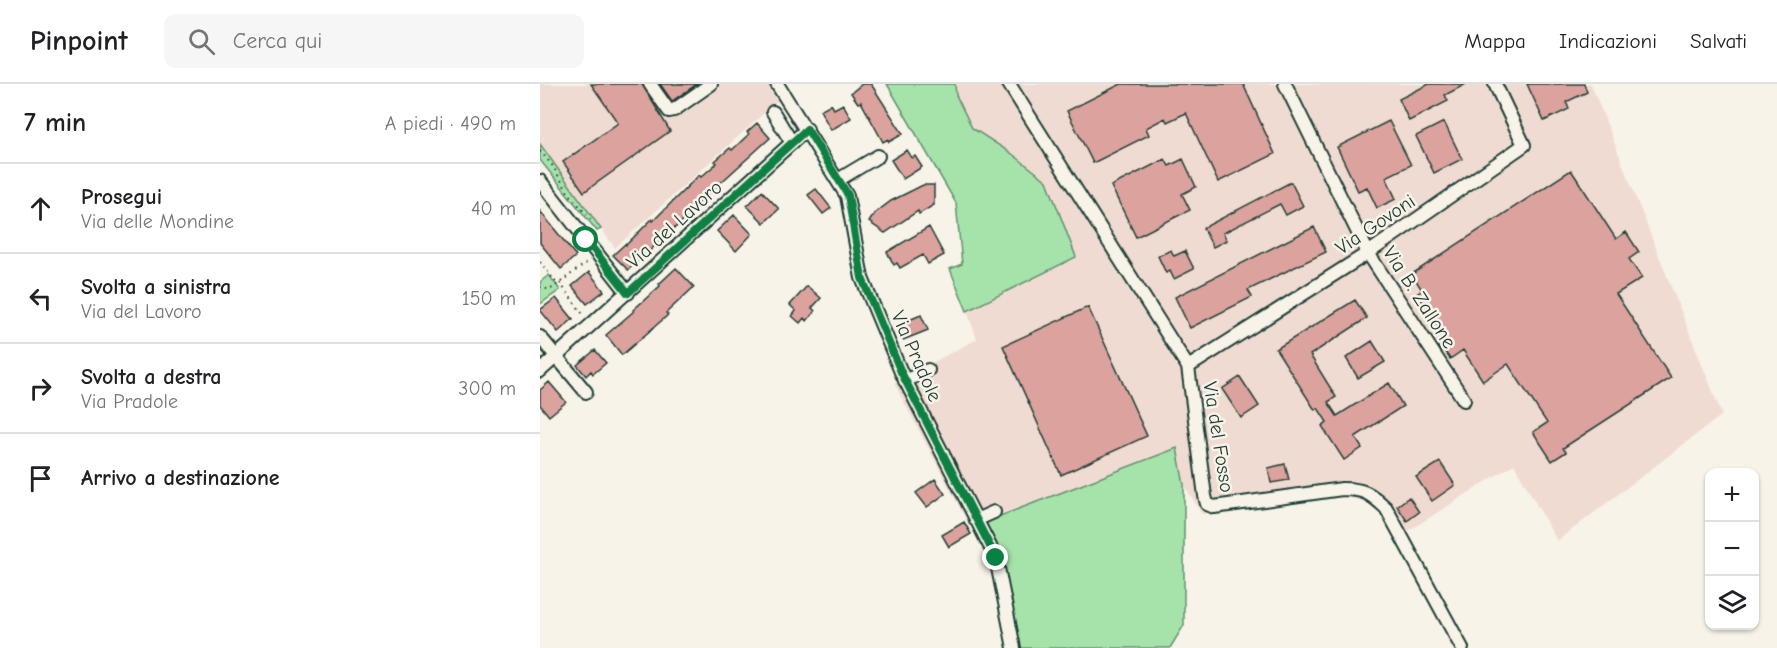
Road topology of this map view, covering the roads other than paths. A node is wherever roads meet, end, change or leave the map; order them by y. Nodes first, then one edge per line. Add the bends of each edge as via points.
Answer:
1 (650, 84) edge
2 (711, 84) edge
3 (777, 84) edge
4 (1009, 84) edge
5 (1285, 84) edge
6 (1495, 84) edge
7 (773, 112) dead end
8 (807, 129) junction
9 (792, 142) junction
10 (878, 156) dead end
11 (838, 180) junction
12 (540, 181) edge
13 (1368, 253) junction
14 (628, 293) junction
15 (540, 337) edge
16 (556, 357) junction
17 (1188, 367) junction
18 (928, 370) dead end
19 (540, 371) edge
20 (905, 381) junction
21 (586, 392) dead end
22 (1464, 400) dead end
23 (994, 512) dead end
24 (976, 520) junction
25 (1014, 648) edge
26 (1462, 648) edge

1 - 2 street via 669,111
3 - 8 street, Via Pradole
4 - 17 street, Via del Fosso
5 - 13 street, Via B. Zallone
6 - 13 street, Via Govoni via 1524,145
7 - 9 street
8 - 9 street, Via del Lavoro
8 - 11 street, Via Pradole
9 - 14 street, Via del Lavoro
10 - 11 street
11 - 20 street, Via Pradole via 848,195 862,278
12 - 14 street
13 - 17 street, Via Govoni
13 - 22 street, Via B. Zallone
14 - 16 street, Via del Lavoro
15 - 16 street
16 - 19 street, Via del Lavoro
16 - 21 street
17 - 26 street, Via del Fosso via 1208,504 1214,507 1342,489 1371,494 1386,508
18 - 20 street
20 - 24 street, Via Pradole
23 - 24 street
24 - 25 street, Via Pradole via 996,558

